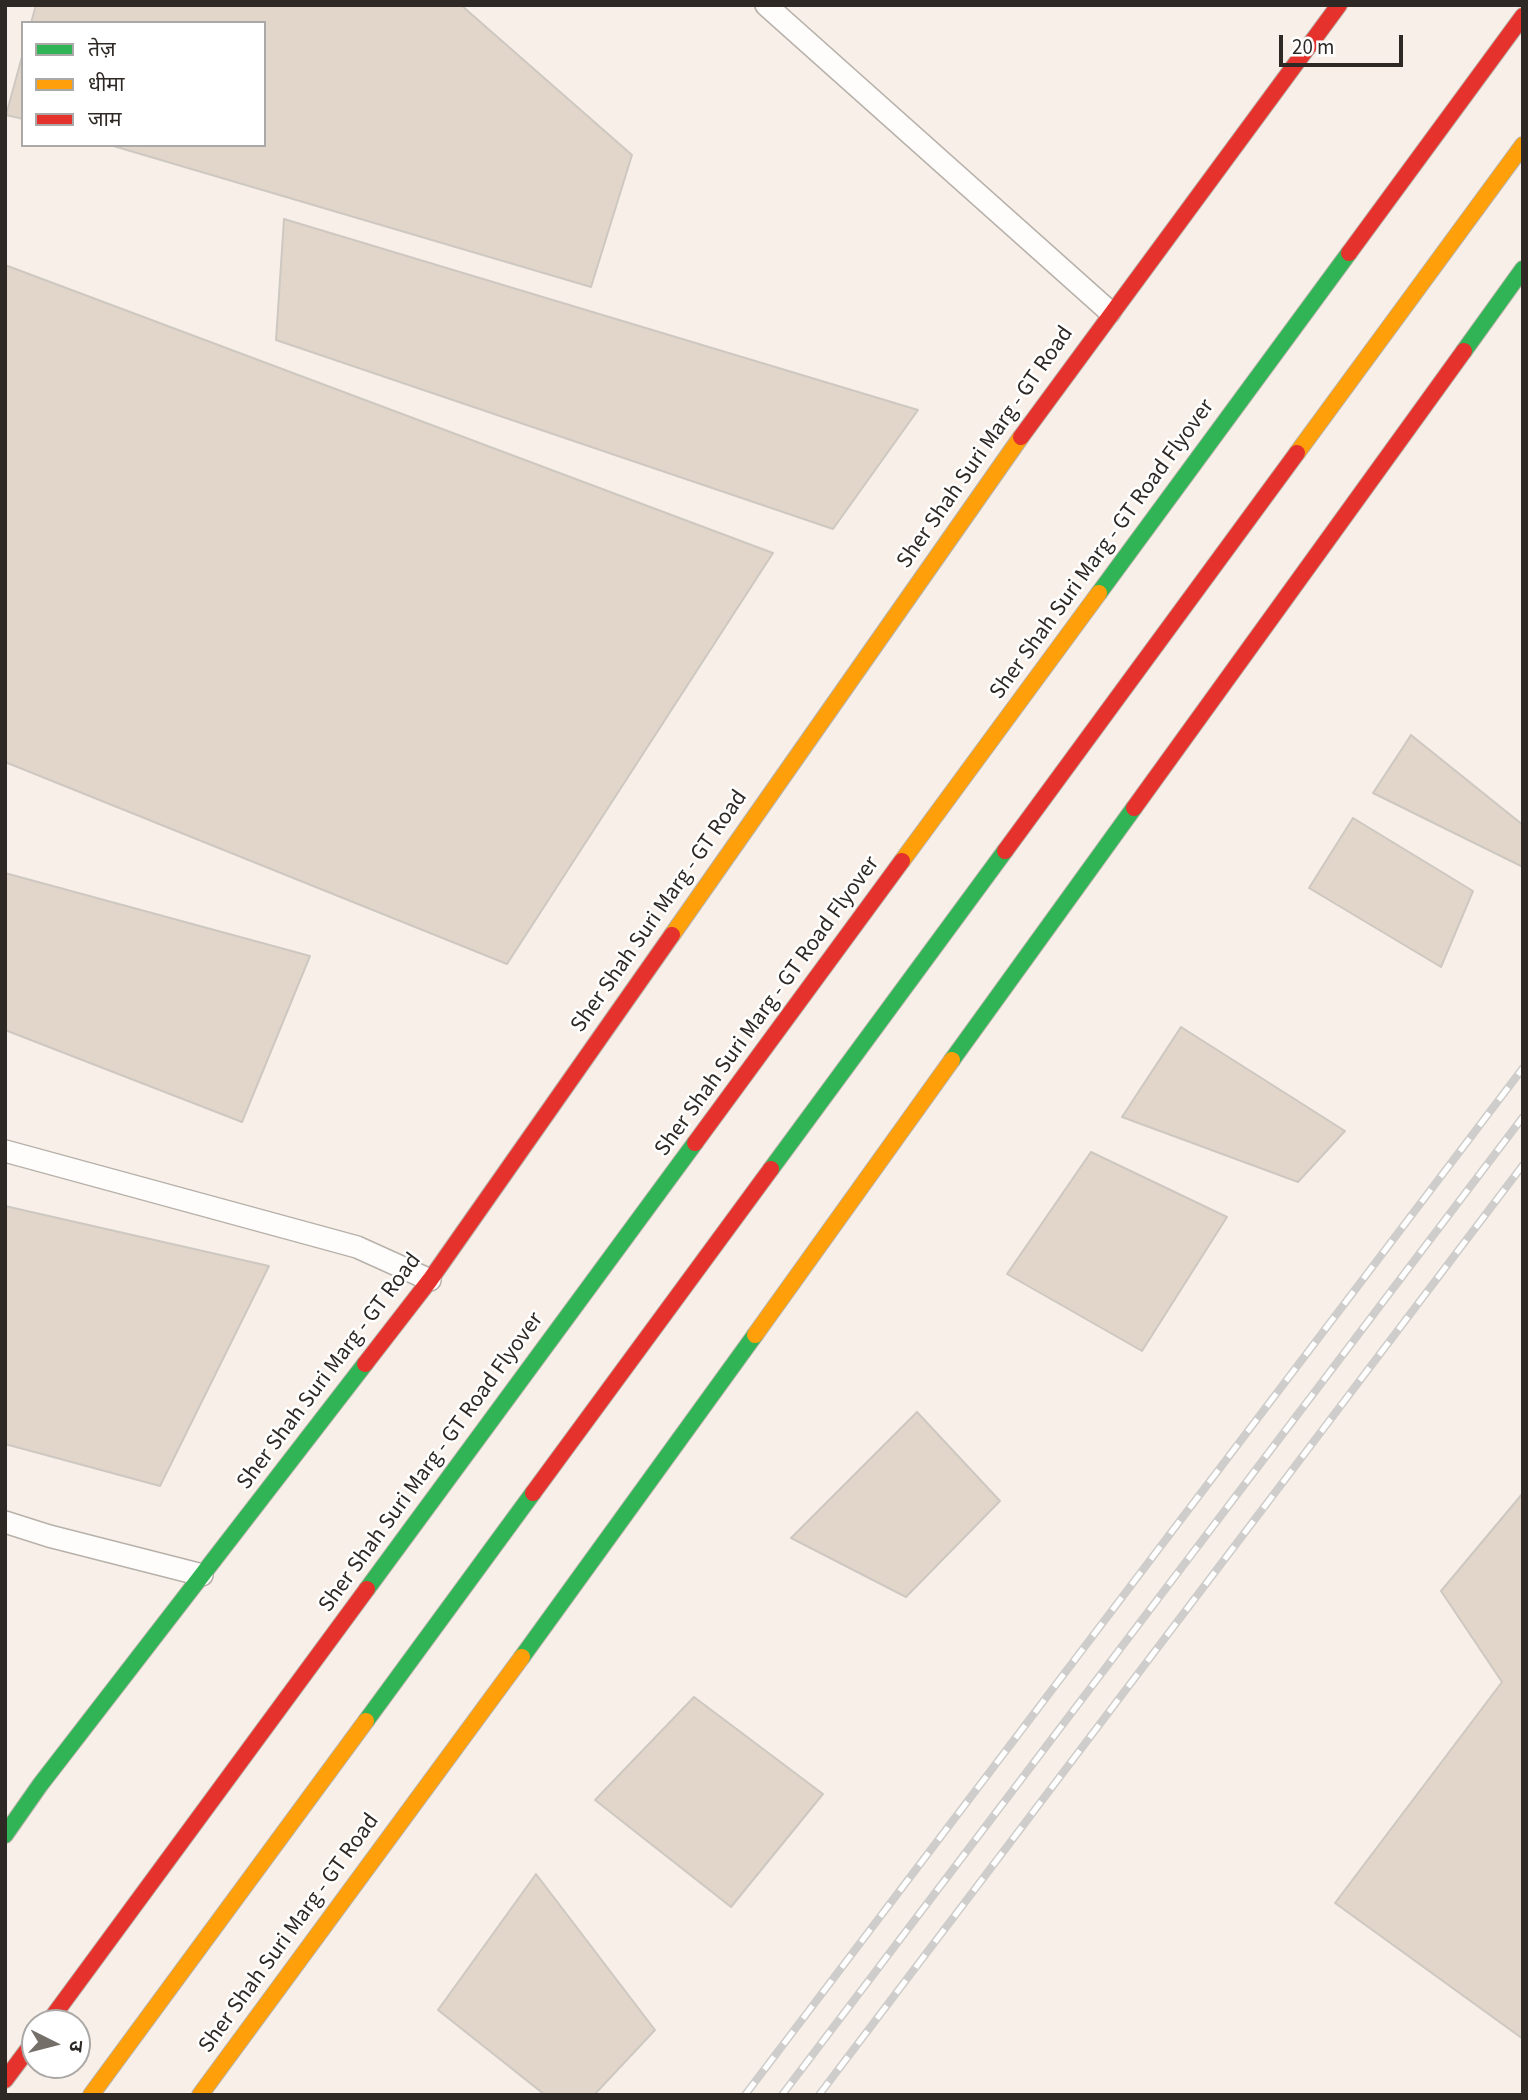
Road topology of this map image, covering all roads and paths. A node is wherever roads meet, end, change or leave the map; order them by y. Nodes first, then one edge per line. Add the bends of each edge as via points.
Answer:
1 (766, 5) edge
2 (1339, 5) edge
3 (1523, 16) edge
4 (1523, 145) edge
5 (1523, 269) edge
6 (1110, 312) junction
7 (5, 1151) edge
8 (430, 1280) junction
9 (5, 1522) edge
10 (202, 1575) junction
11 (5, 1835) edge
12 (57, 2009) edge
13 (21, 2059) edge
14 (5, 2080) edge
15 (90, 2095) edge
16 (200, 2095) edge

1 - 6 lane
2 - 6 main road, Sher Shah Suri Marg - GT Road
3 - 12 main road, Sher Shah Suri Marg - GT Road Flyover
4 - 15 main road
5 - 16 main road, Sher Shah Suri Marg - GT Road via 516,1666
6 - 8 main road, Sher Shah Suri Marg - GT Road
7 - 8 lane via 357,1247
8 - 10 main road, Sher Shah Suri Marg - GT Road
9 - 10 lane
10 - 11 main road, Sher Shah Suri Marg - GT Road
13 - 14 main road

